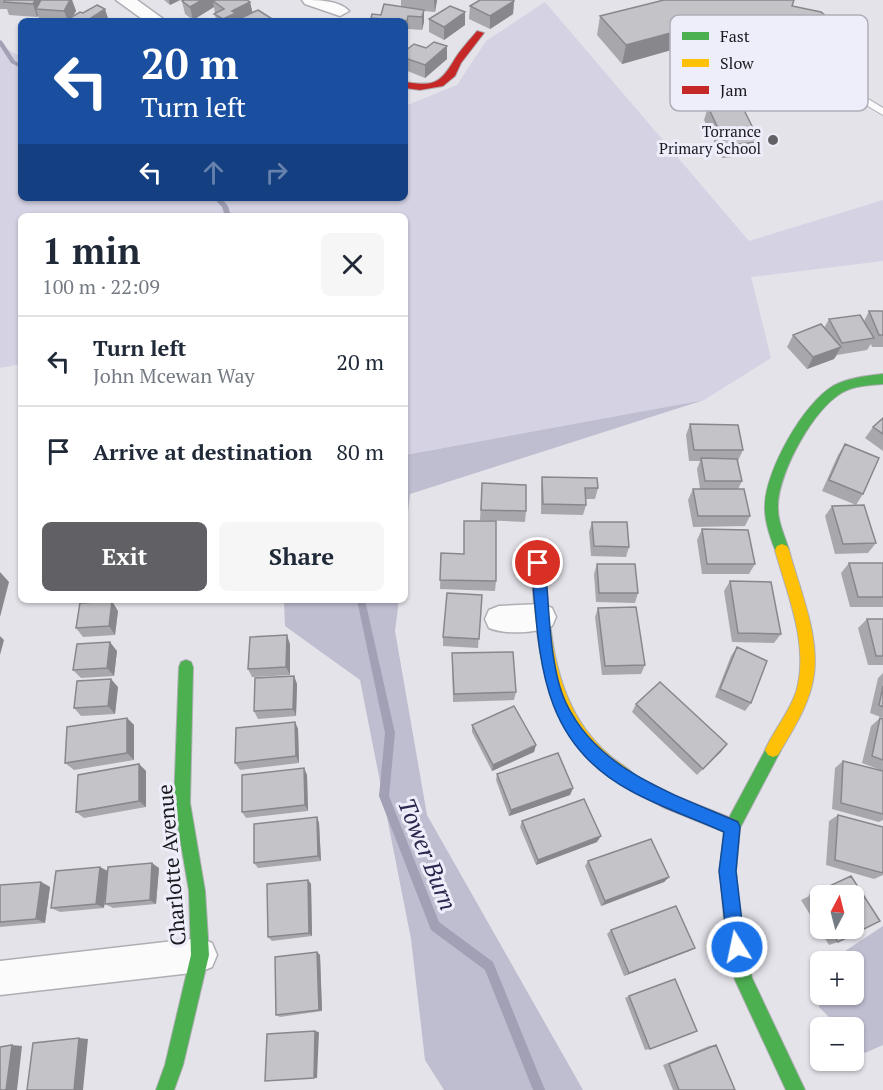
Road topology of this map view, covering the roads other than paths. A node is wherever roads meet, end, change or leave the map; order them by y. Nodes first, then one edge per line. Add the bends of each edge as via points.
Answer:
1 (125, 0) edge
2 (311, 0) edge
3 (341, 11) edge
4 (152, 18) edge
5 (480, 33) dead end
6 (408, 85) edge
7 (868, 103) edge
8 (883, 112) edge
9 (883, 379) edge
10 (538, 563) dead end
11 (542, 617) junction
12 (499, 619) dead end
13 (186, 667) dead end
14 (732, 827) junction
15 (200, 955) junction
16 (0, 978) edge
17 (165, 1090) edge
18 (796, 1090) edge

1 - 4 street
2 - 3 street
5 - 6 street via 452,74 440,84
7 - 8 lane
9 - 14 street via 851,383 832,393 816,409 780,469 771,505 803,634 807,674 799,702
10 - 11 street
11 - 12 street
11 - 14 street via 559,705 580,738 635,785
13 - 15 street, Charlotte Avenue via 182,803 197,891
14 - 18 street via 728,871 733,931 744,980
15 - 16 street
15 - 17 street, Charlotte Avenue

